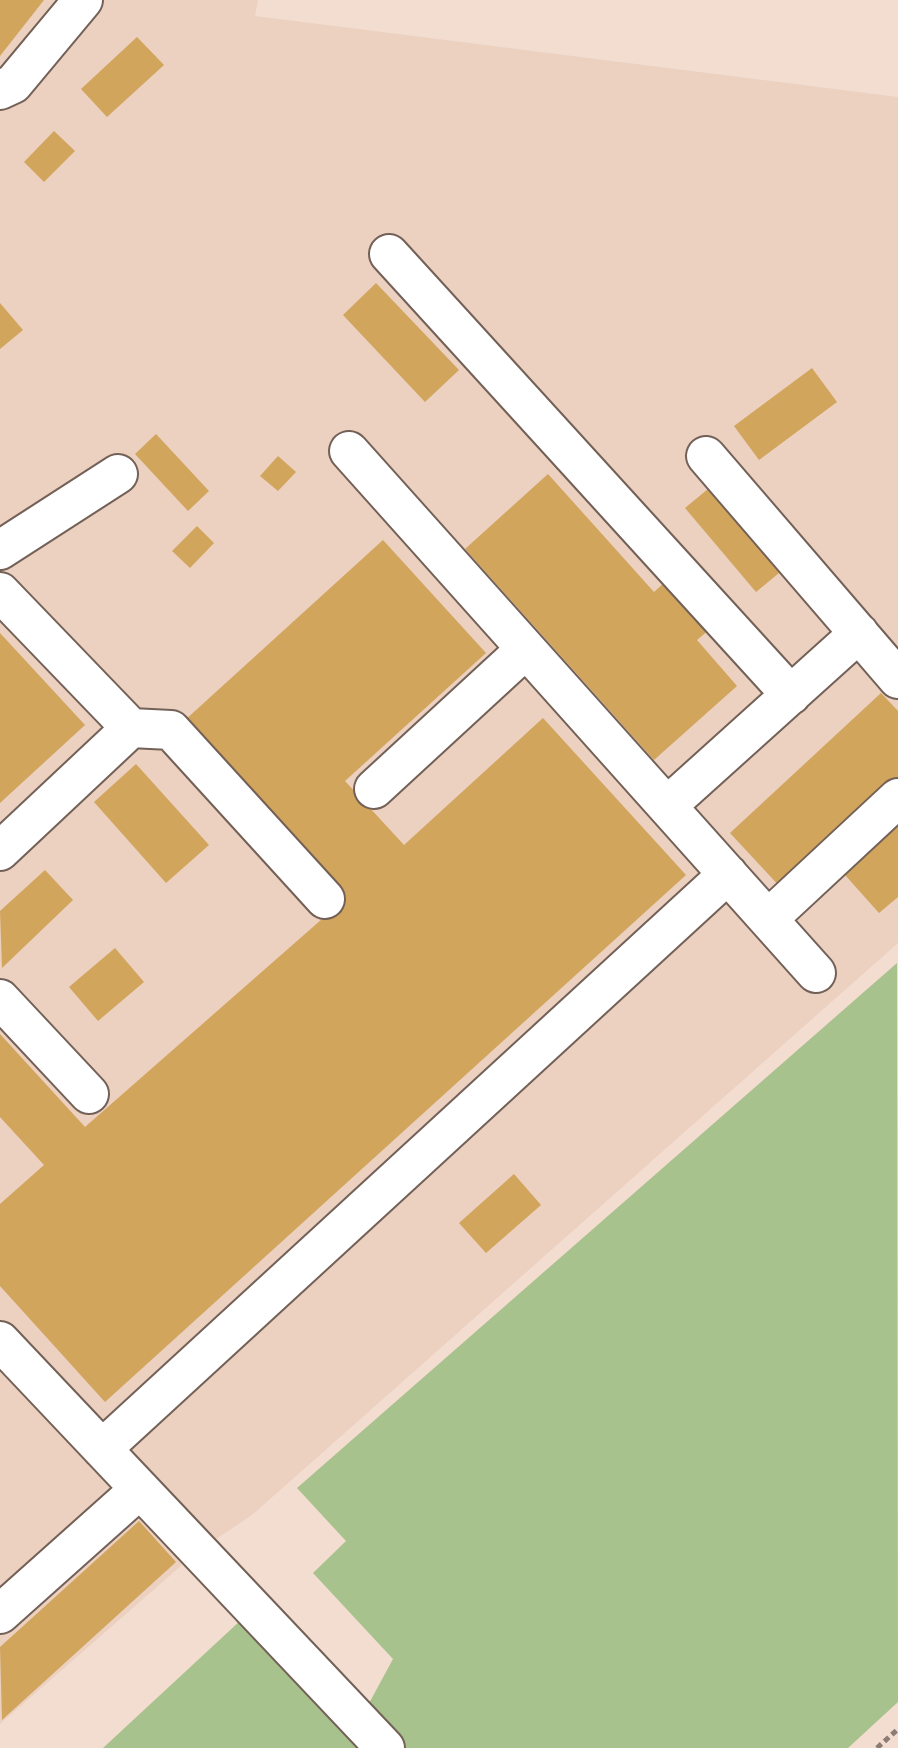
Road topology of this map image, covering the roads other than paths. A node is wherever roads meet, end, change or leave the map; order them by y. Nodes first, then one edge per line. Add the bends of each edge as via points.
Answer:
1 (83, 0) edge
2 (0, 90) edge
3 (389, 254) dead end
4 (349, 451) dead end
5 (706, 456) dead end
6 (118, 474) dead end
7 (0, 550) edge
8 (0, 592) edge
9 (859, 633) junction
10 (526, 649) junction
11 (898, 679) edge
12 (791, 695) junction
13 (131, 728) junction
14 (374, 789) dead end
15 (898, 798) edge
16 (667, 806) junction
17 (0, 851) edge
18 (728, 874) junction
19 (325, 899) dead end
20 (768, 919) junction
21 (816, 973) dead end
22 (0, 999) edge
23 (89, 1094) dead end
24 (0, 1341) edge
25 (102, 1449) junction
26 (140, 1489) junction
27 (0, 1614) edge
28 (385, 1748) edge

1 - 2 lane via 13,84
3 - 12 lane
4 - 10 lane
5 - 9 lane
6 - 7 lane
8 - 13 lane
9 - 11 lane
9 - 12 lane
10 - 14 lane
10 - 16 lane
12 - 16 lane
13 - 17 lane
13 - 19 lane via 171,730
15 - 20 lane
16 - 18 lane
18 - 20 lane
18 - 25 lane
20 - 21 lane
22 - 23 lane
24 - 25 lane
25 - 26 lane
26 - 27 lane
26 - 28 lane

